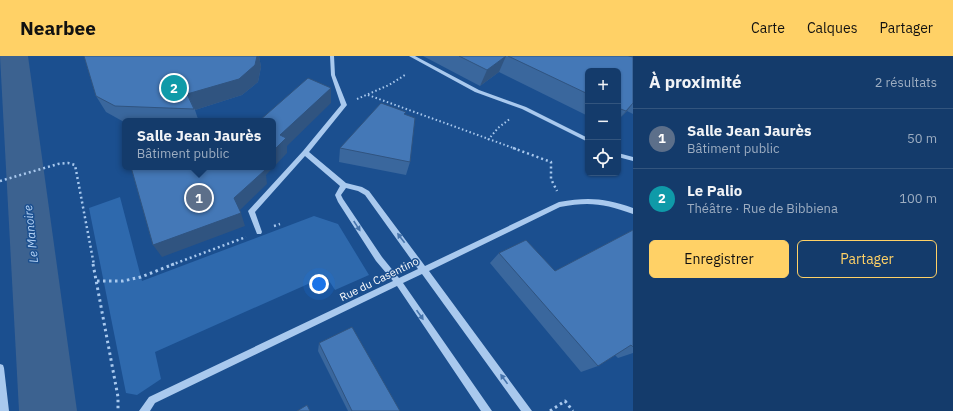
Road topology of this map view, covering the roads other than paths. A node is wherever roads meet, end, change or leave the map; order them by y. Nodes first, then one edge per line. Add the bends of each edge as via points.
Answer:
1 (332, 56) edge
2 (411, 56) edge
3 (585, 138) edge
4 (305, 152) junction
5 (621, 155) edge
6 (633, 159) edge
7 (344, 185) junction
8 (633, 211) edge
9 (259, 232) road end
10 (424, 270) junction
11 (398, 282) junction
12 (0, 368) edge
13 (4, 411) edge
14 (144, 411) edge
15 (487, 411) edge
16 (527, 411) edge

1 - 4 street via 332,75 344,105
2 - 3 street via 477,91 524,108
4 - 7 street
4 - 9 street via 251,211
5 - 6 street
10 -> 7 street via 367,192
7 -> 11 street via 338,195 340,200 379,259
8 - 10 street, Rue du Casentino via 601,201 586,200 559,205
10 - 11 street, Rue du Casentino
16 -> 10 street
11 - 14 street, Rue du Casentino via 152,400
11 -> 15 street
12 - 13 street

